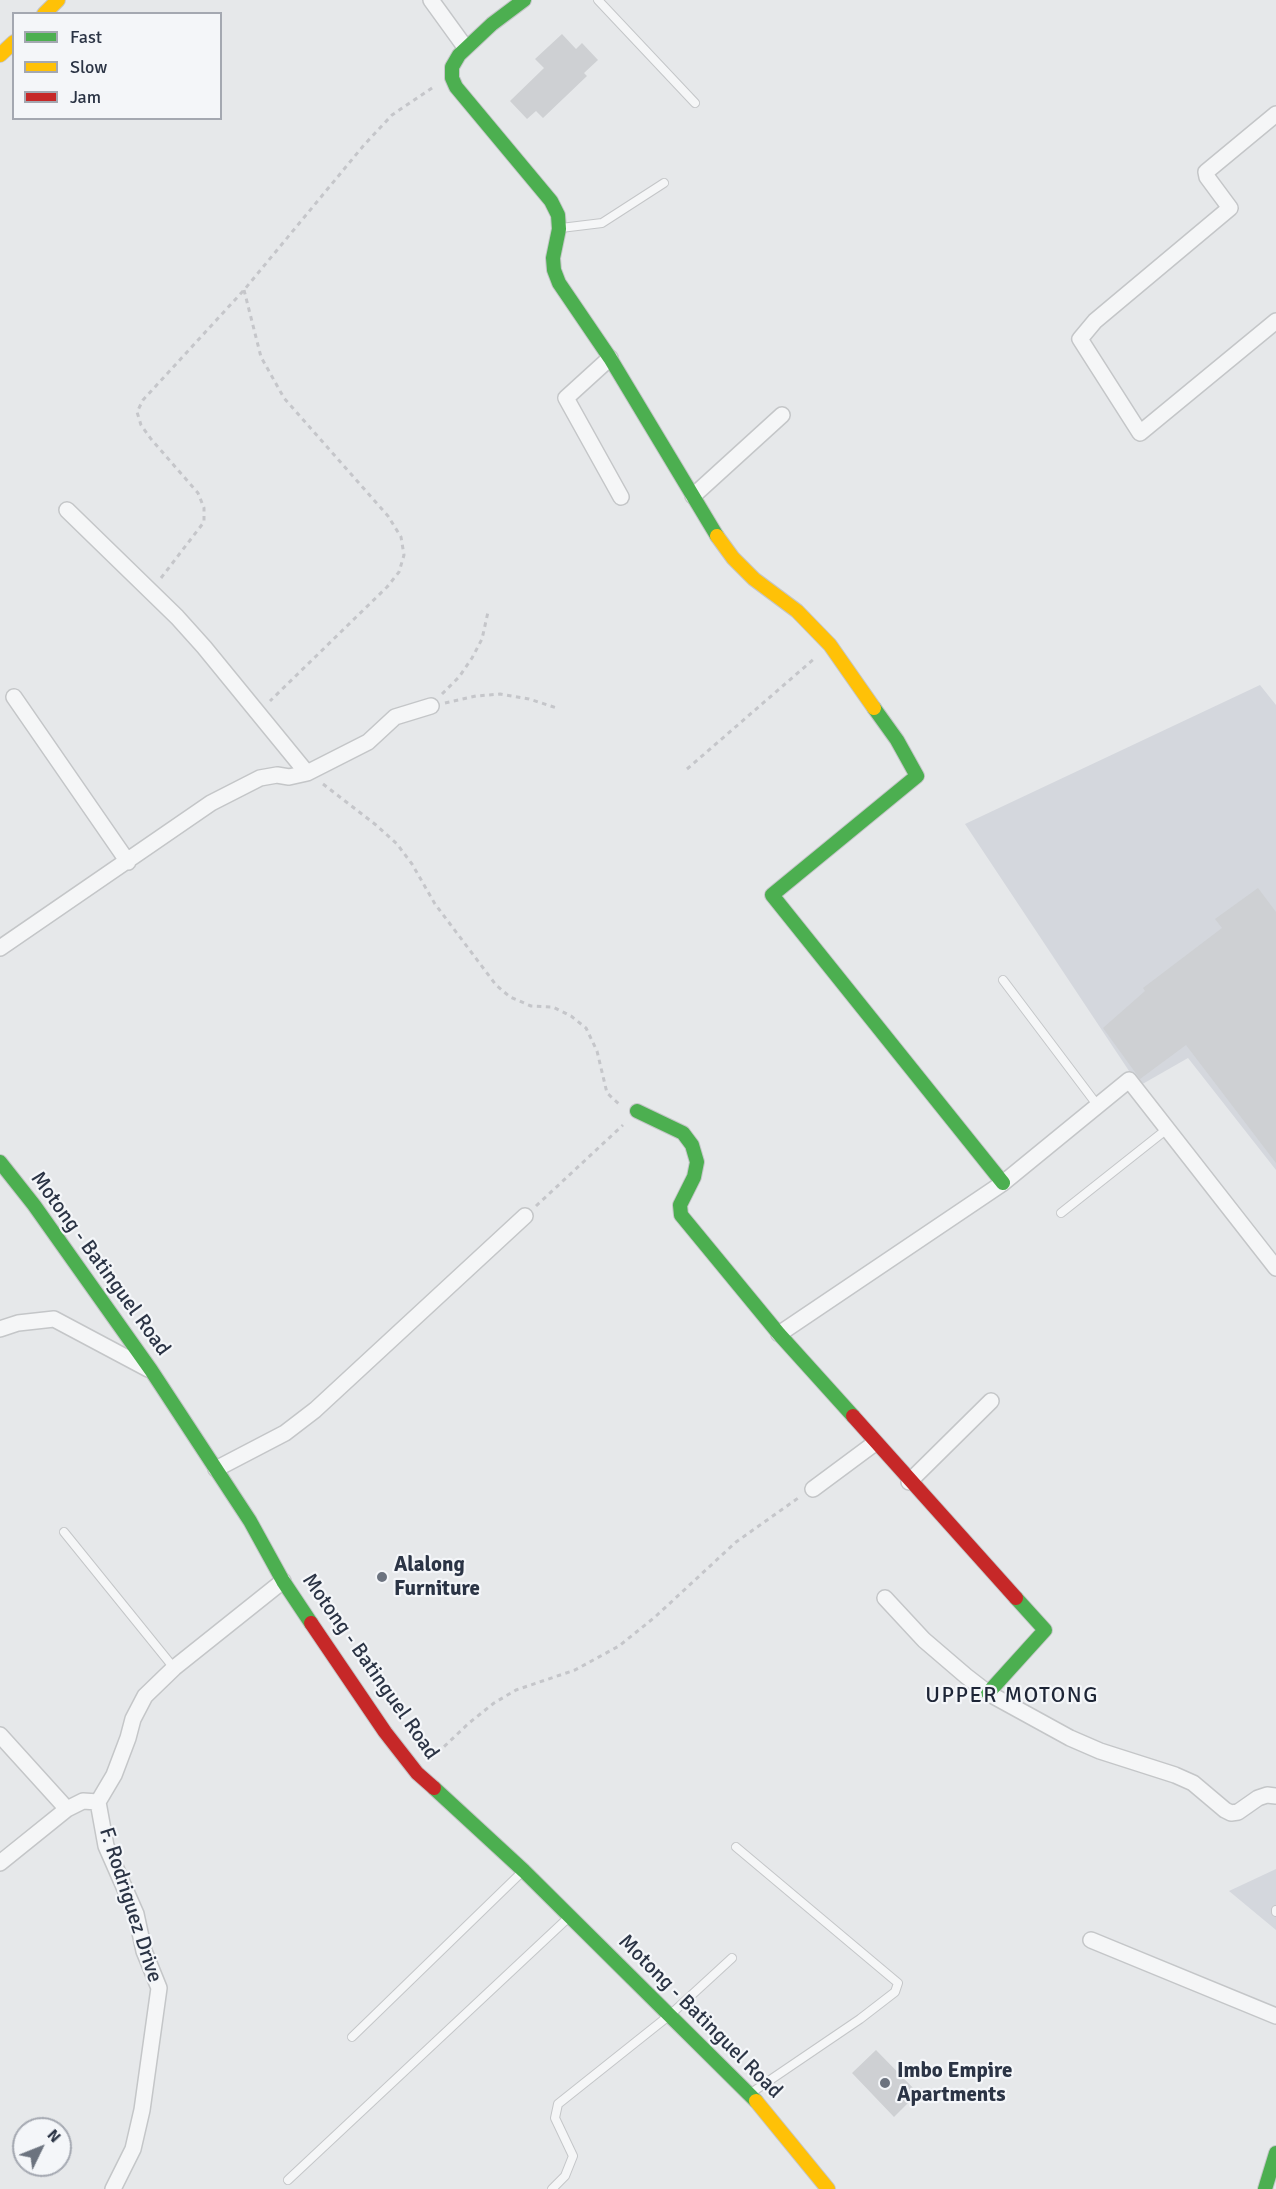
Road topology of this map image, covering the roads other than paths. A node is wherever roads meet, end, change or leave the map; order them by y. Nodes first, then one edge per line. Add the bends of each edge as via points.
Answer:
1 (58, 0) edge
2 (431, 0) edge
3 (524, 0) edge
4 (598, 0) edge
5 (46, 12) edge
6 (12, 44) edge
7 (465, 47) junction
8 (0, 55) edge
9 (695, 103) dead end
10 (1276, 114) edge
11 (664, 183) dead end
12 (559, 229) junction
13 (1276, 321) edge
14 (610, 358) junction
15 (782, 416) dead end
16 (693, 496) junction
17 (621, 497) dead end
18 (67, 510) dead end
19 (14, 697) dead end
20 (431, 706) road end
21 (307, 773) junction
22 (128, 861) junction
23 (0, 948) edge
24 (1003, 980) dead end
25 (1098, 1106) junction
26 (637, 1111) road end
27 (1167, 1129) junction
28 (0, 1162) edge
29 (1003, 1183) junction
30 (1061, 1213) dead end
31 (525, 1216) road end
32 (1276, 1268) edge
33 (0, 1329) edge
34 (779, 1334) junction
35 (151, 1370) junction
36 (991, 1401) dead end
37 (875, 1443) junction
38 (216, 1470) junction
39 (909, 1482) junction
40 (813, 1489) road end
41 (64, 1532) dead end
42 (284, 1581) junction
43 (885, 1599) dead end
44 (174, 1668) junction
45 (988, 1693) junction
46 (0, 1735) edge
47 (1276, 1796) edge
48 (98, 1802) junction
49 (67, 1809) junction
50 (736, 1847) dead end
51 (0, 1863) edge
52 (524, 1871) junction
53 (569, 1917) junction
54 (1091, 1940) dead end
55 (732, 1958) dead end
56 (671, 2014) junction
57 (1276, 2016) edge
58 (352, 2037) dead end
59 (750, 2094) junction
60 (1276, 2153) edge
61 (288, 2180) dead end
62 (113, 2189) edge
63 (552, 2189) edge
64 (828, 2189) edge
65 (1265, 2189) edge

1 - 5 street
2 - 7 street
3 - 7 street
4 - 9 lane
6 - 8 street
7 - 12 street via 452,66 456,87 551,201
10 - 13 street via 1206,172 1230,208 1095,321 1080,339 1140,433
11 - 12 lane via 602,223
12 - 14 street via 553,258 559,283
14 - 16 street
14 - 17 street via 566,398
15 - 16 street
16 - 29 street via 734,558 830,645 897,740 917,776 772,895
18 - 21 street via 204,647
19 - 22 street
20 - 21 street via 395,717 368,742
21 - 22 street via 260,778 239,788 185,819
22 - 23 street
24 - 25 lane
25 - 27 street via 1129,1080
25 - 29 street
26 - 34 street via 683,1133 692,1145 697,1162 680,1205 681,1215
27 - 30 lane
27 - 32 street
28 - 35 street, Motong - Batinguel Road
29 - 34 street
31 - 38 street via 315,1410 285,1433
33 - 35 street via 54,1319
34 - 37 street
35 - 38 street, Motong - Batinguel Road
36 - 39 street
37 - 39 street
37 - 40 street
38 - 42 street, Motong - Batinguel Road
39 - 45 street via 1045,1630
41 - 44 lane
42 - 44 street, F. Rodriguez Drive
42 - 52 street, Motong - Batinguel Road via 417,1773
43 - 45 street via 924,1640
44 - 48 street, F. Rodriguez Drive via 145,1696 114,1775
45 - 47 street via 1070,1738 1193,1783 1231,1813 1258,1798
46 - 49 street
48 - 49 street via 83,1801
48 - 62 street, F. Rodriguez Drive via 106,1846 136,1914 144,1951 159,1988 142,2110 133,2149
49 - 51 street
50 - 59 lane via 898,1983 895,1992 860,2019
52 - 53 street, Motong - Batinguel Road
52 - 58 lane
53 - 56 street, Motong - Batinguel Road
53 - 61 lane
54 - 57 street
55 - 56 lane
56 - 59 street, Motong - Batinguel Road
56 - 63 lane via 558,2104 555,2118 573,2156 565,2176
59 - 64 street, Motong - Batinguel Road
60 - 65 street

